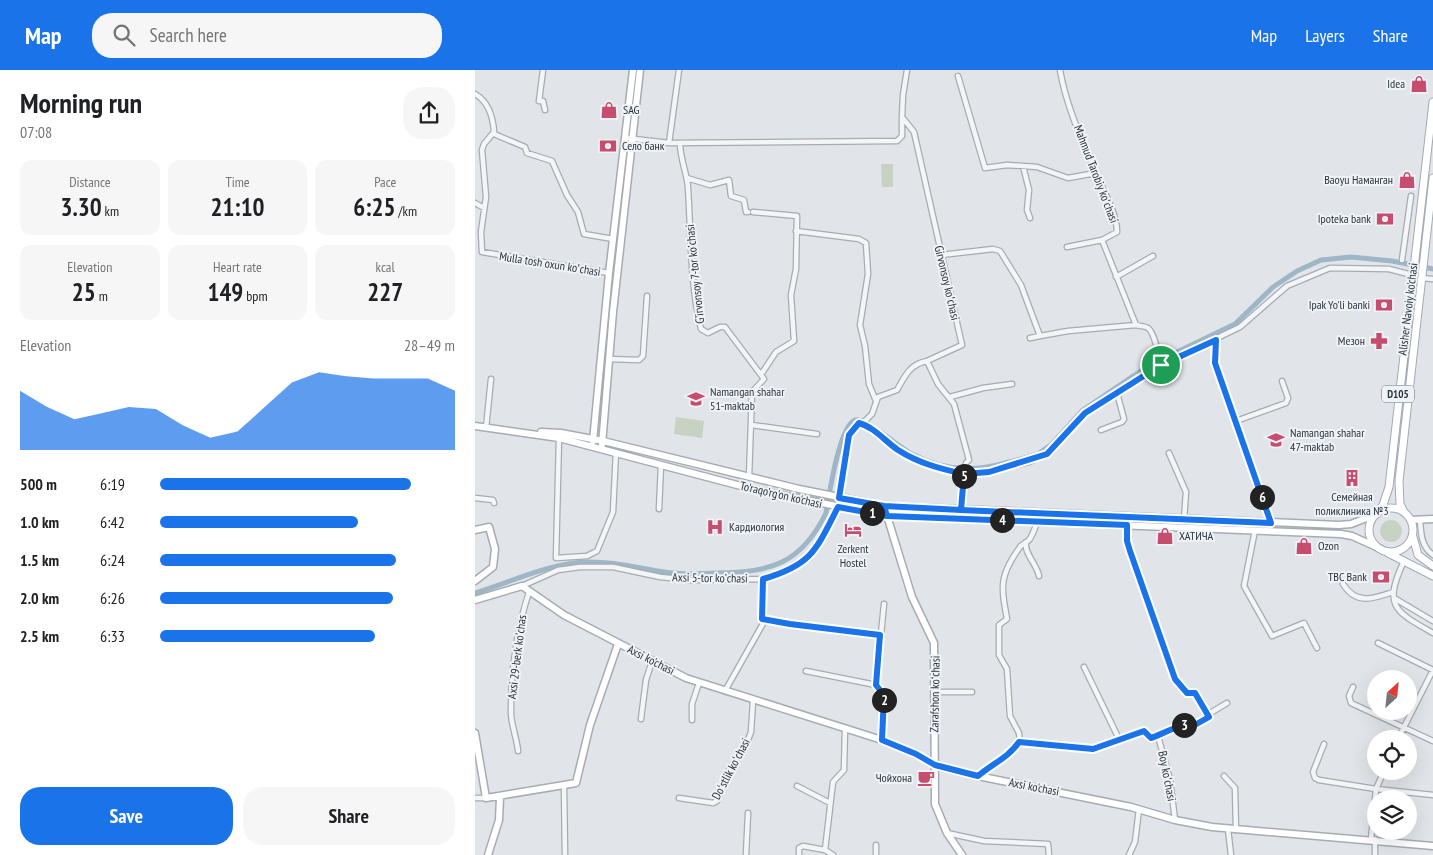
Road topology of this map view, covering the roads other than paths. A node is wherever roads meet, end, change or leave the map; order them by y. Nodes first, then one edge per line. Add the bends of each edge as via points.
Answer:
1 (543, 70) edge
2 (633, 70) edge
3 (641, 70) edge
4 (679, 70) edge
5 (907, 70) edge
6 (1060, 70) edge
7 (958, 76) dead end
8 (475, 94) edge
9 (1433, 102) edge
10 (545, 110) dead end
11 (901, 116) junction
12 (494, 134) junction
13 (629, 138) junction
14 (669, 143) junction
15 (680, 143) junction
16 (1023, 166) junction
17 (1096, 173) junction
18 (687, 178) junction
19 (1433, 178) edge
20 (1411, 196) dead end
21 (1421, 196) junction
22 (1432, 200) edge
23 (475, 203) edge
24 (484, 208) junction
25 (1029, 218) dead end
26 (796, 231) junction
27 (613, 239) junction
28 (1102, 240) junction
29 (1067, 247) dead end
30 (941, 254) junction
31 (1153, 256) dead end
32 (1402, 260) dead end
33 (609, 274) junction
34 (1412, 274) junction
35 (1421, 276) junction
36 (1117, 277) junction
37 (1433, 279) edge
38 (647, 296) dead end
39 (1135, 325) junction
40 (1040, 336) junction
41 (1030, 338) dead end
42 (1216, 340) junction
43 (609, 359) junction
44 (927, 361) junction
45 (1160, 364) junction
46 (762, 373) junction
47 (491, 379) dead end
48 (1282, 382) dead end
49 (1012, 384) dead end
50 (1117, 393) junction
51 (950, 397) junction
52 (875, 401) junction
53 (1236, 421) junction
54 (862, 424) junction
55 (753, 425) junction
56 (475, 426) edge
57 (486, 428) junction
58 (1101, 430) dead end
59 (512, 431) junction
60 (817, 434) dead end
61 (559, 438) junction
62 (593, 443) junction
63 (602, 445) junction
64 (616, 452) junction
65 (1169, 453) dead end
66 (661, 465) junction
67 (965, 471) junction
68 (749, 477) junction
69 (475, 498) edge
70 (839, 498) junction
71 (494, 503) dead end
72 (884, 506) junction
73 (837, 507) junction
74 (659, 509) dead end
75 (961, 510) junction
76 (1404, 512) junction
77 (1377, 514) junction
78 (887, 516) junction
79 (1184, 518) junction
80 (1433, 518) edge
81 (1419, 519) junction
82 (1411, 520) junction
83 (1037, 522) junction
84 (1271, 523) junction
85 (1127, 525) junction
86 (475, 530) edge
87 (1255, 530) junction
88 (1413, 536) junction
89 (1025, 542) junction
90 (1381, 549) junction
91 (1432, 553) edge
92 (1404, 561) junction
93 (1430, 564) edge
94 (1039, 576) dead end
95 (1433, 576) edge
96 (763, 579) junction
97 (475, 581) edge
98 (1343, 584) dead end
99 (522, 586) junction
100 (529, 592) junction
101 (1393, 592) junction
102 (1394, 598) junction
103 (475, 600) edge
104 (884, 604) dead end
105 (765, 620) junction
106 (1433, 621) edge
107 (1433, 633) edge
108 (880, 635) junction
109 (1378, 643) dead end
110 (618, 644) junction
111 (1317, 648) dead end
112 (652, 661) junction
113 (1084, 667) dead end
114 (1433, 670) edge
115 (806, 671) dead end
116 (699, 683) junction
117 (876, 685) junction
118 (1353, 687) dead end
119 (725, 691) junction
120 (934, 692) junction
121 (972, 692) dead end
122 (753, 701) junction
123 (1227, 703) dead end
124 (1209, 717) junction
125 (641, 719) dead end
126 (692, 720) dead end
127 (1403, 727) junction
128 (845, 729) junction
129 (1402, 730) edge
130 (475, 733) edge
131 (1158, 736) junction
132 (1119, 739) junction
133 (882, 740) junction
134 (1019, 742) junction
135 (1433, 742) edge
136 (1324, 744) dead end
137 (518, 751) dead end
138 (935, 765) junction
139 (978, 776) junction
140 (1224, 776) dead end
141 (1380, 780) edge
142 (564, 786) junction
143 (797, 786) dead end
144 (1376, 789) junction
145 (1433, 795) edge
146 (500, 797) junction
147 (475, 798) edge
148 (485, 798) junction
149 (679, 798) dead end
150 (830, 803) junction
151 (1139, 809) junction
152 (748, 813) dead end
153 (1175, 820) junction
154 (1228, 830) junction
155 (1236, 830) junction
156 (947, 832) junction
157 (1367, 839) edge
158 (1373, 840) edge
159 (1382, 840) edge
160 (876, 845) dead end
161 (1433, 846) edge
162 (825, 850) junction
163 (488, 855) edge
164 (565, 855) edge
165 (746, 855) edge
166 (799, 855) edge
167 (833, 855) edge
168 (876, 855) edge
169 (962, 855) edge
170 (1049, 855) edge
171 (1129, 855) edge
172 (1231, 855) edge
173 (1375, 855) edge

1 - 10 street via 539,101 543,101
2 - 13 main road
3 - 13 main road
4 - 14 street
5 - 11 street
6 - 17 street, Mahmud Tarobiy koʻchasi via 1067,104
7 - 16 street via 985,168
8 - 12 street via 491,111
9 - 21 main road, Alisher Navoiy ko'chasi / D105
11 - 15 street via 901,136 897,141
11 - 30 street, Girvonsoy koʻchasi via 914,132
12 - 24 street, Mulla tosh oxun koʻchasi via 482,150
12 - 27 street via 525,147 527,153 552,161 578,212 584,234
13 - 14 street
13 - 27 main road
13 - 43 main road
14 - 15 street
15 - 18 street, Gʼirvonsoy 7-tor koʼchasi via 680,156
16 - 17 street via 1037,167 1068,178
16 - 25 street via 1029,190
17 - 28 street, Mahmud Tarobiy koʻchasi via 1117,231
18 - 26 street via 710,184 729,180 731,196 745,200 746,212 797,216
18 - 46 street, Gʼirvonsoy 7-tor koʼchasi via 701,329 708,333 725,327
19 - 22 main road, D105
20 - 32 street
21 - 22 street
21 - 34 main road, Alisher Navoiy ko'chasi / D105
22 - 35 main road, D105
23 - 24 street
24 - 33 street, Mulla tosh oxun koʻchasi via 481,249 485,253
26 - 46 street via 796,269 791,295 794,341 776,352
26 - 52 street via 859,239 866,243 868,274 860,325 869,384
27 - 33 main road
28 - 29 street
28 - 36 street, Mahmud Tarobiy koʻchasi
30 - 40 street via 993,249 1001,252 1021,285
30 - 44 street, Girvonsoy koʻchasi via 962,345
31 - 36 street
33 - 62 main road
34 - 42 street via 1389,269 1330,268 1287,286 1246,323
34 - 77 main road, Alisher Navoiy ko'chasi / D105 via 1389,487
35 - 37 street
35 - 76 main road, D105 via 1399,481 1400,504
36 - 39 street, Mahmud Tarobiy koʻchasi
38 - 43 street via 643,356 639,360
39 - 40 street
39 - 45 street via 1149,328
40 - 41 street
42 - 45 street
42 - 53 street via 1215,363
43 - 63 main road
44 - 51 street via 938,384
44 - 52 street via 913,366 897,390 877,397
45 - 50 street
46 - 55 street via 764,380 752,392
47 - 57 street
48 - 53 street via 1287,398 1285,403
49 - 51 street
50 - 58 street via 1122,422
50 - 67 street via 1081,417 1047,454 989,472
51 - 67 street via 969,460
52 - 54 street via 875,409
53 - 84 street
54 - 67 street via 914,459
54 - 70 street via 857,424 849,435
55 - 60 street
55 - 68 street
56 - 57 main road
57 - 59 main road
59 - 61 main road
59 - 62 main road via 561,433
61 - 62 main road
61 - 64 street via 556,558 587,556 597,551 613,512
62 - 63 main road
63 - 64 main road, To'raqo'rg'on ko'chasi
63 - 68 main road, To'raqo'rg'on ko'chasi
64 - 66 main road, To'raqo'rg'on ko'chasi
65 - 79 street via 1186,492
66 - 73 main road, To'raqo'rg'on ko'chasi
66 - 74 street
67 - 75 street
68 - 70 main road, To'raqo'rg'on ko'chasi
69 - 71 street via 493,500
70 - 72 main road, To'raqo'rg'on ko'chasi
72 - 75 main road, To'raqo'rg'on ko'chasi
72 - 78 main road, Zarafshon koʻchasi
73 - 78 main road, To'raqo'rg'on ko'chasi
73 - 96 street, Аxsi 5-tor koʼchasi via 809,558
75 - 79 main road, To'raqo'rg'on ko'chasi
76 - 77 main road via 1390,508
76 - 82 main road
77 - 84 main road, To'raqo'rg'on ko'chasi via 1351,524
77 - 90 main road, D105 via 1369,532 1375,545
78 - 83 main road, To'raqo'rg'on ko'chasi
78 - 120 main road, Zarafshon koʻchasi via 912,597 934,643
79 - 84 main road, To'raqo'rg'on ko'chasi
80 - 81 main road
81 - 82 main road
81 - 91 street via 1421,540
82 - 88 main road
83 - 85 main road, To'raqo'rg'on ko'chasi
83 - 89 street via 1031,537
85 - 87 main road, To'raqo'rg'on ko'chasi
85 - 124 street via 1129,546 1175,679 1187,693 1195,693
86 - 97 main road via 489,528 495,549 493,567
87 - 90 main road, To'raqo'rg'on ko'chasi via 1352,536
87 - 111 street via 1244,586 1272,636 1303,623
88 - 90 main road via 1400,550 1387,552
88 - 93 main road via 1419,555
89 - 94 street via 1025,549 1035,562
89 - 134 street via 1002,578 1007,618 999,624 998,646 1008,674 1010,716 1019,733
90 - 92 main road
91 - 93 street
92 - 95 main road
92 - 101 street
96 - 99 street, Аxsi 5-tor koʼchasi via 691,580 613,568 580,567 558,570
96 - 105 street via 761,609
98 - 101 street via 1349,594 1364,599
99 - 100 main road, Axsi ko'chasi
99 - 103 main road
100 - 110 main road, Axsi ko'chasi
100 - 137 street, Аxsi 29-berk koʼchas via 517,644 510,713
101 - 102 street
102 - 106 street
102 - 107 street via 1405,617
104 - 108 street
105 - 108 street
105 - 119 street
108 - 117 street
109 - 114 street
110 - 112 main road, Axsi ko'chasi
110 - 142 main road via 590,725 578,780 573,785
112 - 116 main road, Axsi ko'chasi
112 - 125 street
113 - 132 street
114 - 127 street
115 - 117 street
116 - 119 main road, Axsi ko'chasi
116 - 126 street via 692,704
117 - 133 street via 884,695
118 - 127 street via 1349,696 1351,703
119 - 122 main road, Axsi ko'chasi
120 - 121 street
120 - 138 main road, Zarafshon koʻchasi
122 - 128 main road, Axsi ko'chasi
122 - 149 street, Doʻstlik koʻchasi via 749,738 729,770 717,802
123 - 124 street
124 - 131 street, Boy koʻchasi via 1193,726 1186,724
127 - 129 street
127 - 135 street
128 - 133 main road, Axsi ko'chasi
128 - 150 street via 844,770 834,779
130 - 148 main road
131 - 132 street via 1151,738 1144,731
131 - 153 street, Boy koʻchasi via 1170,780
132 - 134 street via 1093,749
133 - 138 main road, Axsi ko'chasi
134 - 139 street via 1007,756 995,761
136 - 144 street via 1313,772 1315,778
138 - 139 main road, Axsi ko'chasi
138 - 156 main road, Zarafshon koʻchasi via 935,804
139 - 151 main road, Axsi ko'chasi
140 - 155 street via 1235,788
141 - 144 street
142 - 146 main road
142 - 164 street
143 - 150 street
144 - 145 street
146 - 148 main road
146 - 163 main road via 499,820
147 - 148 street
150 - 162 street
151 - 153 main road, Axsi ko'chasi
151 - 171 street via 1135,842
152 - 165 street
153 - 154 main road, Axsi ko'chasi
154 - 155 main road, Axsi ko'chasi
154 - 172 street
155 - 157 main road, Axsi ko'chasi
156 - 169 main road, Zarafshon koʻchasi
156 - 170 street via 984,841 1048,844
158 - 173 street
159 - 161 main road, Axsi ko'chasi
160 - 168 street
162 - 166 street via 803,846 799,848
162 - 167 street

